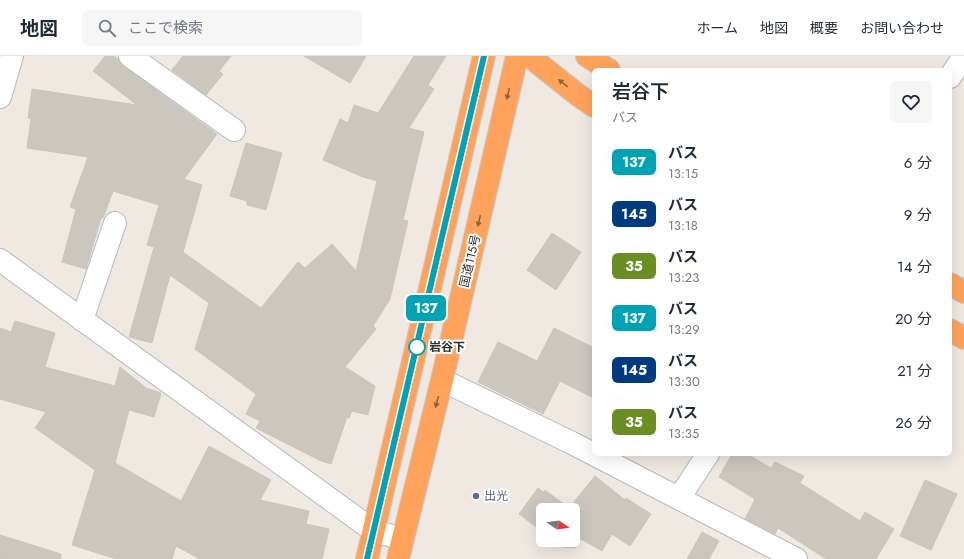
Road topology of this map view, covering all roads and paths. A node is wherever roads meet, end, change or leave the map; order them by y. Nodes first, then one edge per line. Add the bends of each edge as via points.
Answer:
1 (12, 56) edge
2 (130, 56) edge
3 (484, 56) edge
4 (517, 56) edge
5 (529, 56) edge
6 (588, 56) edge
7 (964, 56) edge
8 (606, 68) edge
9 (952, 74) edge
10 (0, 96) edge
11 (592, 105) edge
12 (234, 130) dead end
13 (115, 223) dead end
14 (0, 260) edge
15 (952, 285) edge
16 (964, 292) edge
17 (82, 320) junction
18 (952, 331) edge
19 (964, 338) edge
20 (442, 380) junction
21 (592, 453) edge
22 (597, 456) edge
23 (707, 456) edge
24 (679, 498) junction
25 (374, 531) junction
26 (400, 549) edge
27 (367, 559) edge
28 (796, 559) edge

1 - 10 street
2 - 12 street
3 - 25 highway
4 -> 20 highway, 国道115号
11 -> 5 highway
6 - 8 highway
7 - 9 street
13 - 17 street
14 - 17 street
15 - 16 highway
17 - 25 street
18 - 19 highway
20 - 21 street
20 -> 26 highway, 国道115号
22 - 24 street
23 - 24 street
24 - 28 street
25 - 26 street
25 - 27 highway

